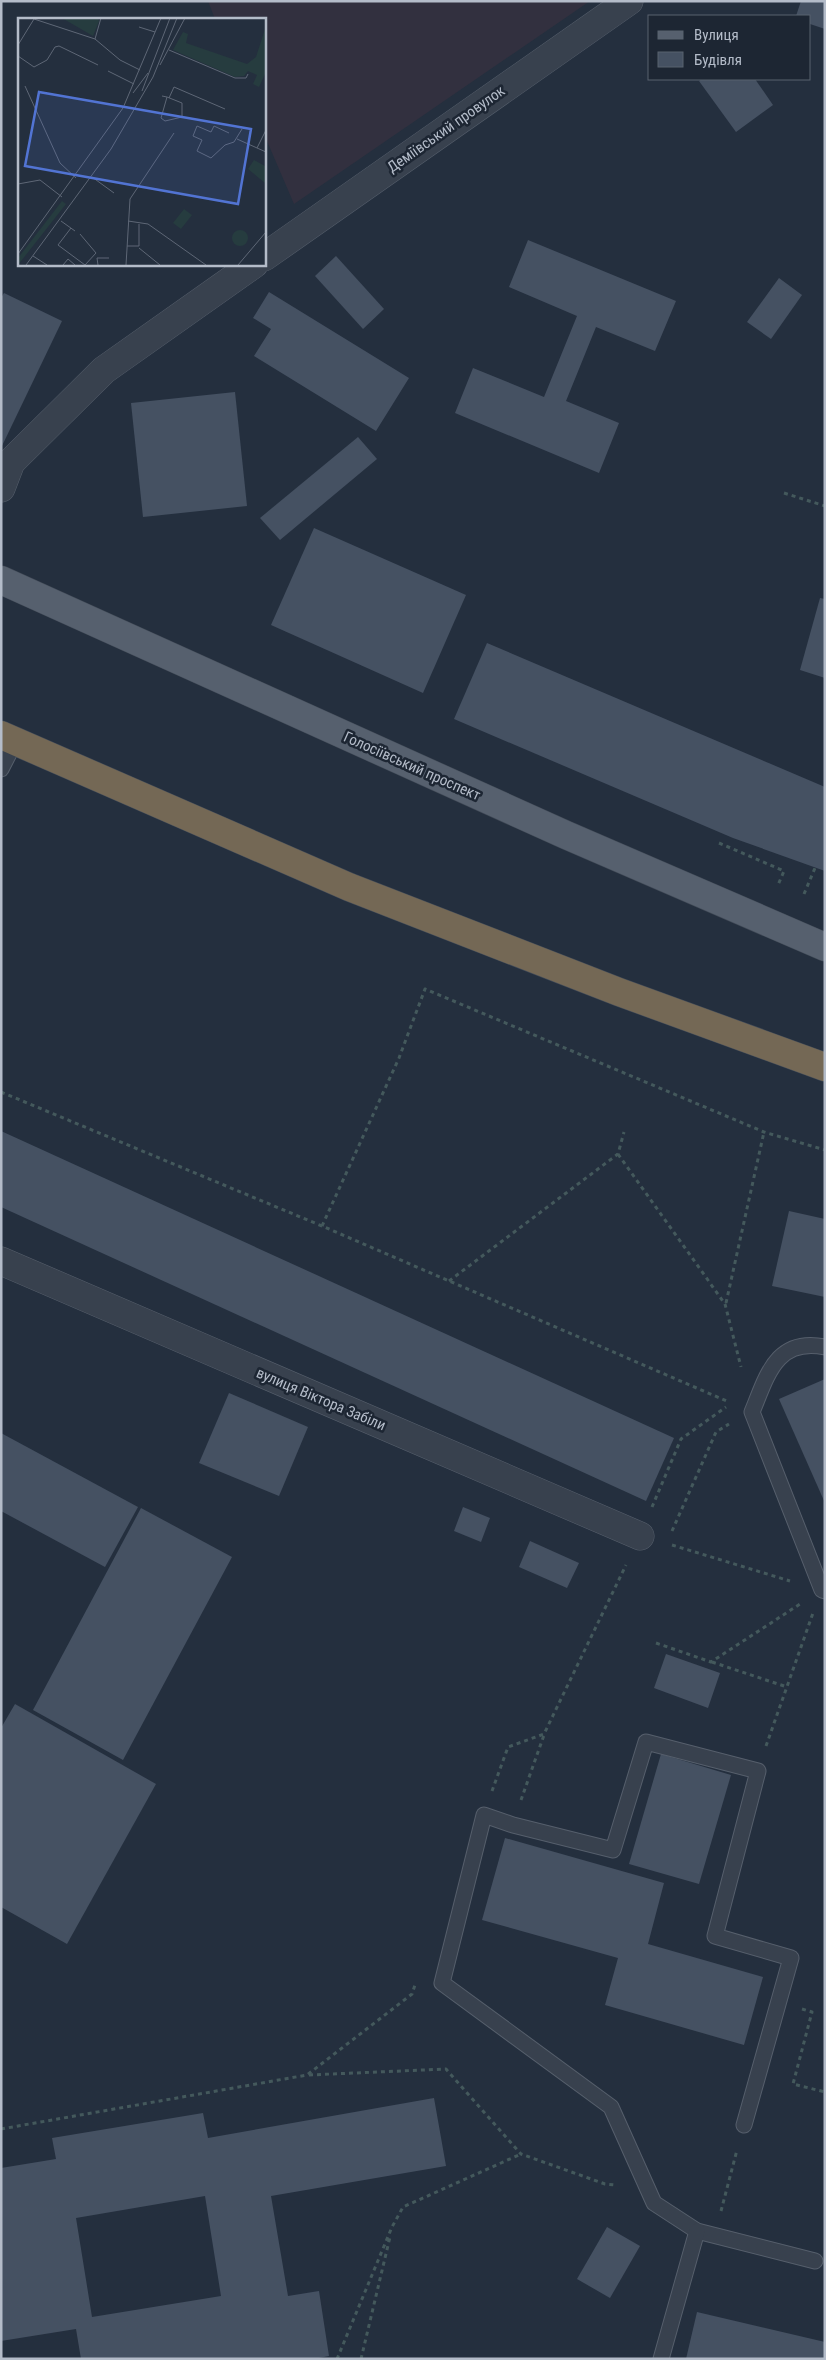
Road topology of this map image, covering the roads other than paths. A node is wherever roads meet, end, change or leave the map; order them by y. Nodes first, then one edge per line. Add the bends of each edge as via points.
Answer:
1 (628, 1) edge
2 (265, 256) edge
3 (253, 265) edge
4 (1, 488) edge
5 (1, 580) edge
6 (8, 738) edge
7 (1, 769) edge
8 (825, 947) edge
9 (788, 1054) junction
10 (825, 1062) edge
11 (825, 1067) edge
12 (1, 1261) edge
13 (825, 1347) edge
14 (640, 1536) road end
15 (823, 1591) edge
16 (744, 2125) road end
17 (697, 2231) junction
18 (815, 2261) dead end
19 (661, 2359) edge

1 - 2 street, Деміївський провулок
3 - 4 street via 104,370 11,462
5 - 8 main road, Голосіївський проспект via 557,831
6 - 7 lane
6 - 9 highway via 349,887
9 - 10 highway
9 - 11 highway
12 - 14 street, вулиця Віктора Забіли
13 - 15 lane via 791,1348 772,1364 752,1412
16 - 17 lane via 791,1958 715,1936 758,1771 646,1742 613,1850 484,1815 442,1983 612,2107 654,2204
17 - 18 lane
17 - 19 lane

